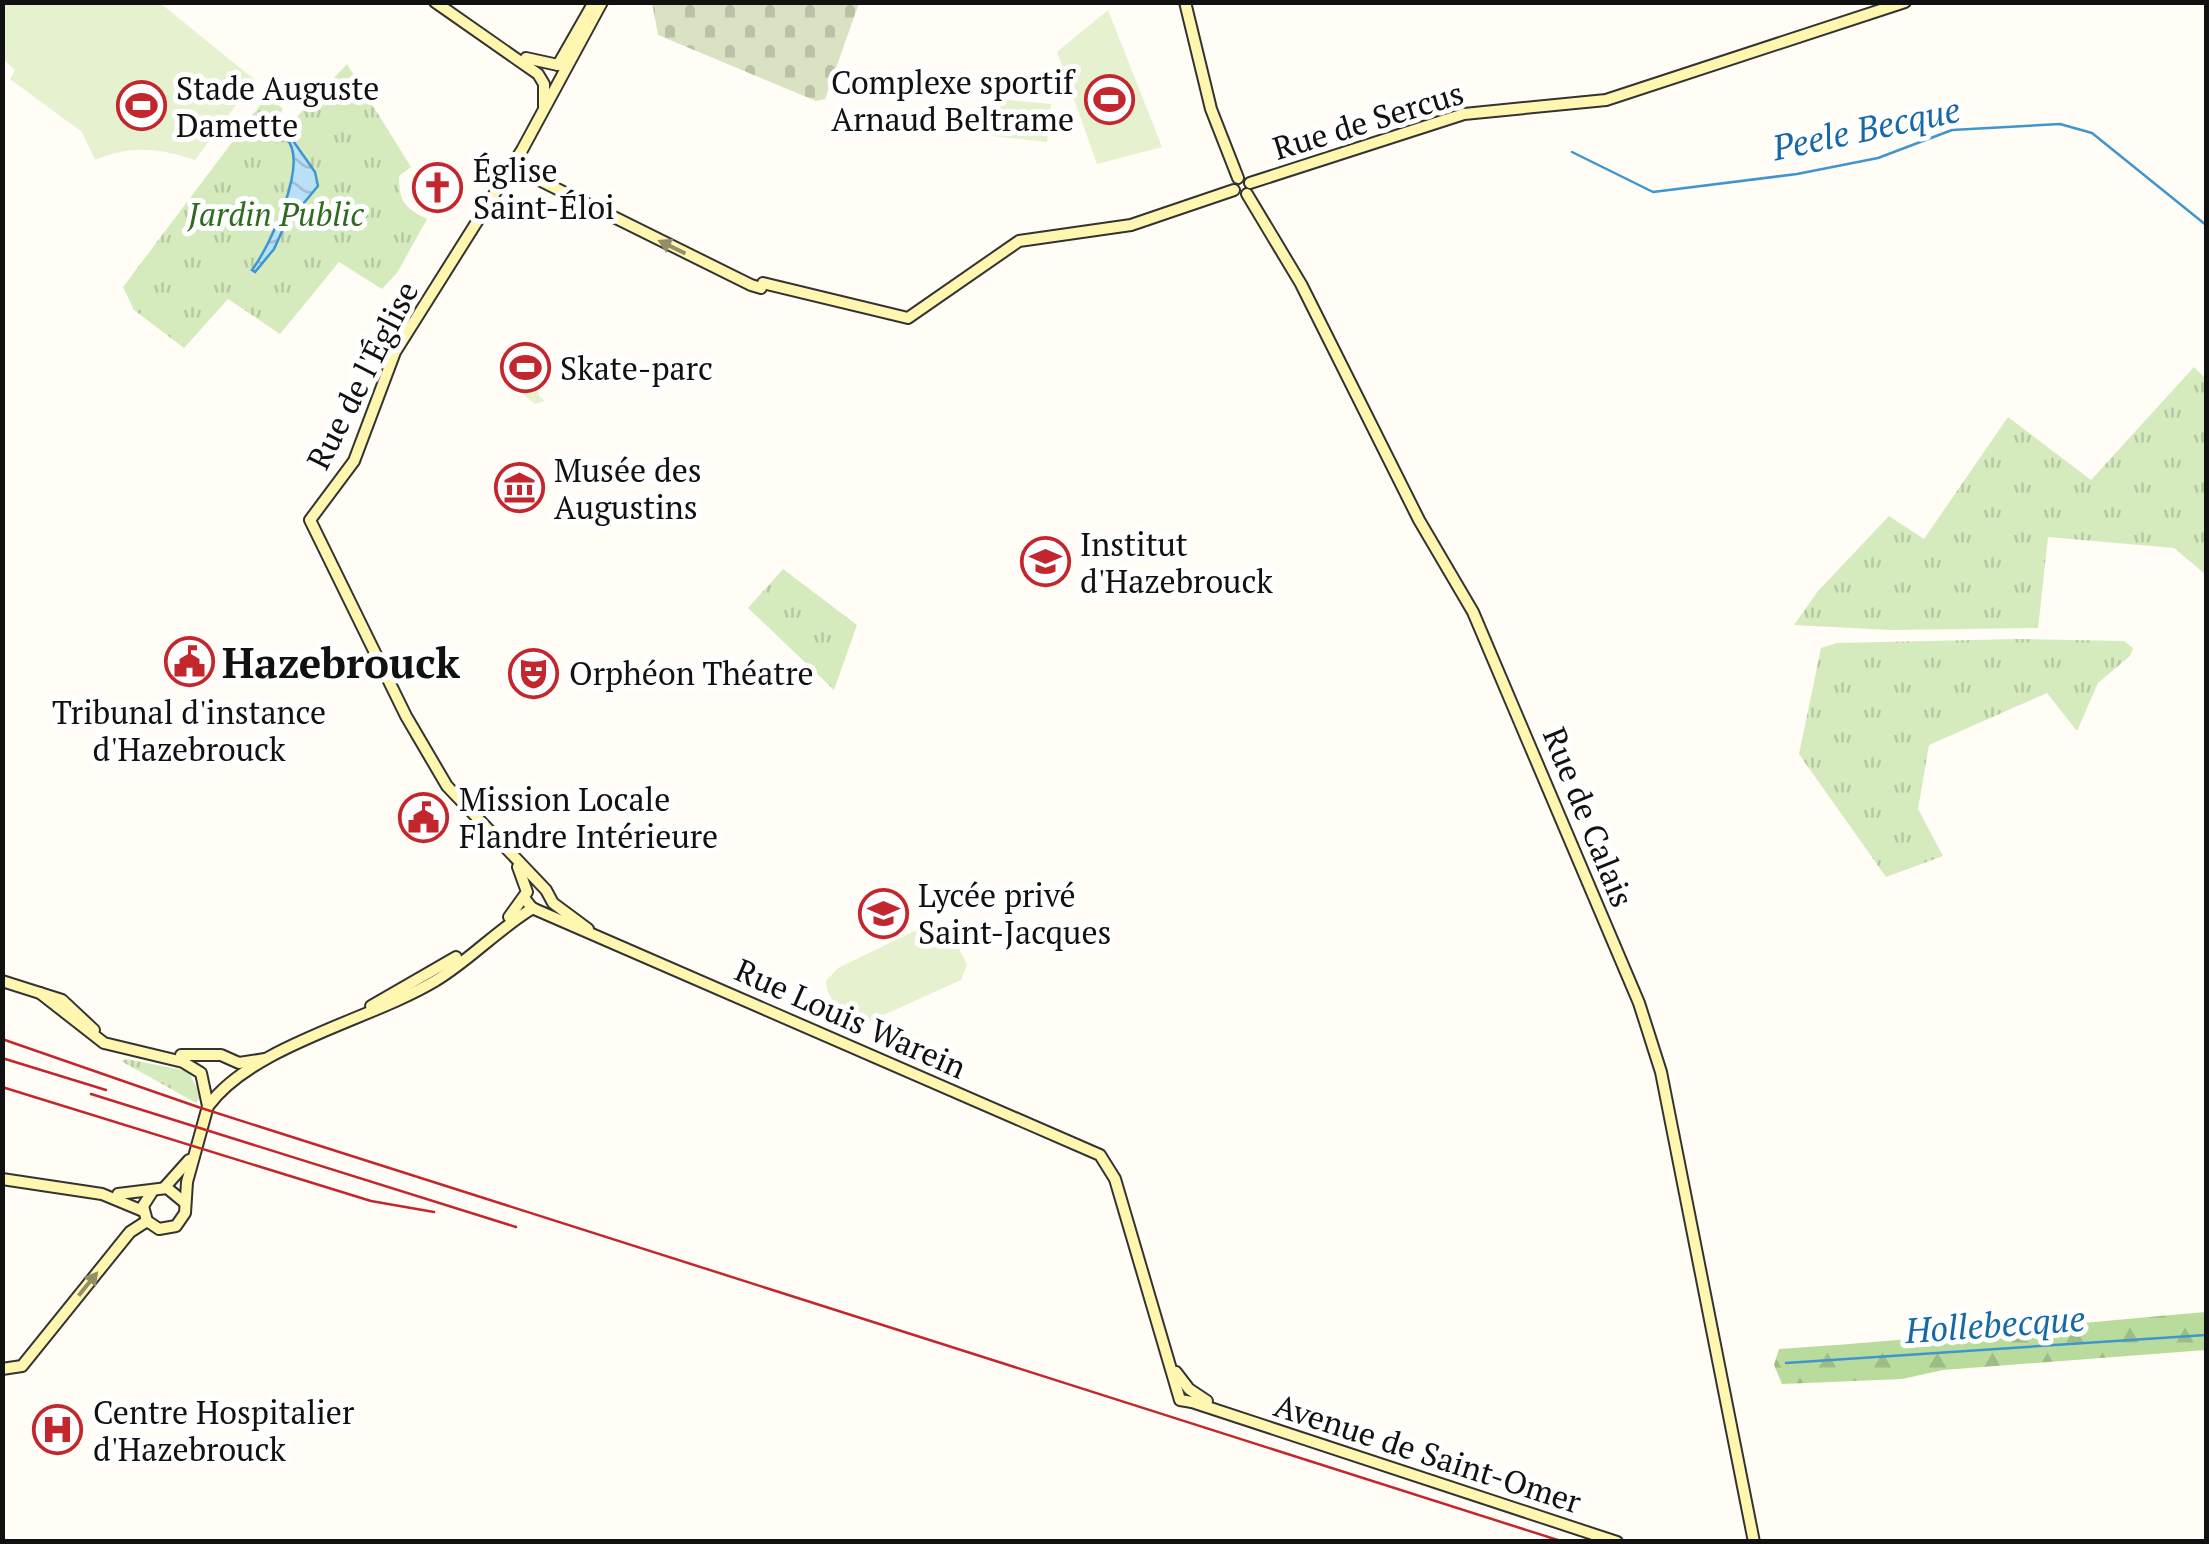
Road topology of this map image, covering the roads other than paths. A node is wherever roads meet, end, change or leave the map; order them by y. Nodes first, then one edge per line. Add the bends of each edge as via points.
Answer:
1 (435, 2) edge
2 (446, 2) edge
3 (594, 2) edge
4 (602, 2) edge
5 (1185, 2) edge
6 (1905, 2) edge
7 (552, 64) junction
8 (542, 80) junction
9 (562, 80) junction
10 (543, 112) junction
11 (522, 150) junction
12 (1236, 184) junction
13 (1249, 188) junction
14 (515, 862) junction
15 (541, 886) junction
16 (548, 898) junction
17 (531, 902) junction
18 (588, 928) junction
19 (2, 981) edge
20 (67, 1009) junction
21 (208, 1058) junction
22 (271, 1058) junction
23 (232, 1062) junction
24 (204, 1078) junction
25 (228, 1084) junction
26 (208, 1106) junction
27 (1095, 1152) joint
28 (193, 1155) junction
29 (7, 1178) edge
30 (164, 1188) junction
31 (152, 1192) junction
32 (102, 1194) junction
33 (184, 1202) junction
34 (145, 1216) junction
35 (2, 1369) edge
36 (1745, 1509) junction
37 (1617, 1542) edge
38 (1745, 1542) edge
39 (1754, 1542) edge

1 - 8 street
2 - 7 street via 526,59
3 - 7 street
4 - 9 street, Rue de l'Église
5 - 12 street
6 - 13 street, Rue de Sercus via 1606,100 1471,112
7 - 8 street
7 - 9 street
8 - 9 street
8 - 10 street
9 - 10 street, Rue de l'Église
10 - 11 street, Rue de l'Église
12 -> 11 street via 1131,225 1027,238 908,318 762,286 527,174 520,168
11 - 14 street, Rue de l'Église via 420,309 393,357 357,456 310,520 447,786
12 - 13 street via 1238,195
13 - 36 street, Rue de Calais via 1470,606 1644,1014 1661,1072
14 - 15 street
14 - 17 street
15 - 16 street
15 - 17 street
16 - 17 street
16 - 18 street, Rue Louis Warein
17 - 18 street, Rue Louis Warein
17 - 22 street via 452,960
18 - 27 street, Rue Louis Warein
19 - 20 street
20 - 21 street via 118,1044
20 - 24 street via 104,1044 184,1062
21 - 23 street via 221,1055
21 - 24 street
22 - 23 street
22 - 25 street
23 - 25 street
24 - 25 street
24 - 26 street
25 - 26 street
26 - 28 street
27 - 37 street, Avenue de Saint-Omer via 1114,1174 1171,1362 1189,1395
28 - 30 street
28 - 33 street
29 - 32 street
30 - 31 street
30 - 33 street
31 - 32 street
31 - 34 street
32 - 34 street
33 - 34 street via 174,1228 157,1229
35 -> 34 street via 22,1366
36 - 38 street, Rue de Calais
36 - 39 street, Rue de Calais

